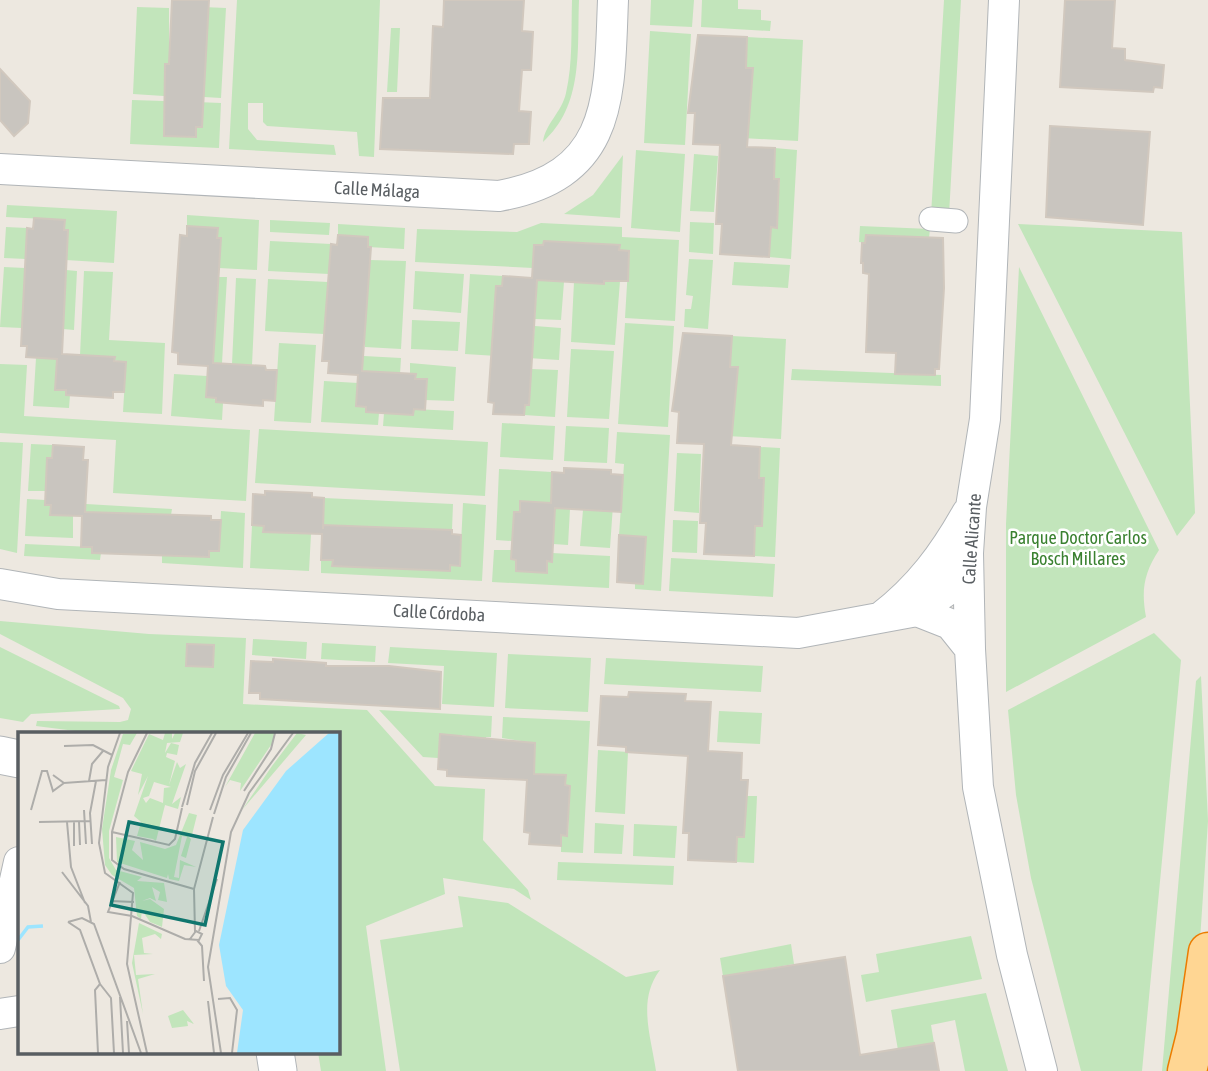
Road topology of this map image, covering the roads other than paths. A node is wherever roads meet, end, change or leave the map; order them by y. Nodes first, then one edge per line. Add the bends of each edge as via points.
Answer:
1 (613, 0) edge
2 (1004, 0) edge
3 (0, 169) edge
4 (931, 219) dead end
5 (956, 221) dead end
6 (971, 507) junction
7 (0, 584) edge
8 (962, 593) junction
9 (917, 599) junction
10 (970, 649) junction
11 (0, 755) edge
12 (18, 759) edge
13 (18, 867) edge
14 (0, 948) edge
15 (1208, 952) edge
16 (18, 1011) edge
17 (0, 1014) edge
18 (1042, 1071) edge
19 (1187, 1071) edge

1 - 3 street, Calle Málaga via 609,90 595,134 571,164 549,181 525,191 499,196
2 - 6 street, Calle Alicante via 985,419
4 - 5 street
6 - 8 street, Calle Alicante
6 - 9 street, Calle Córdoba
7 - 9 street, Calle Córdoba via 58,594 798,633 877,620
8 - 9 street via 947,578 939,578
8 - 10 street, Calle Alicante
9 - 10 street via 950,624
10 - 18 street, Calle Alicante via 978,787 1012,955
11 - 12 street
13 - 14 street
15 - 19 highway
16 - 17 street

